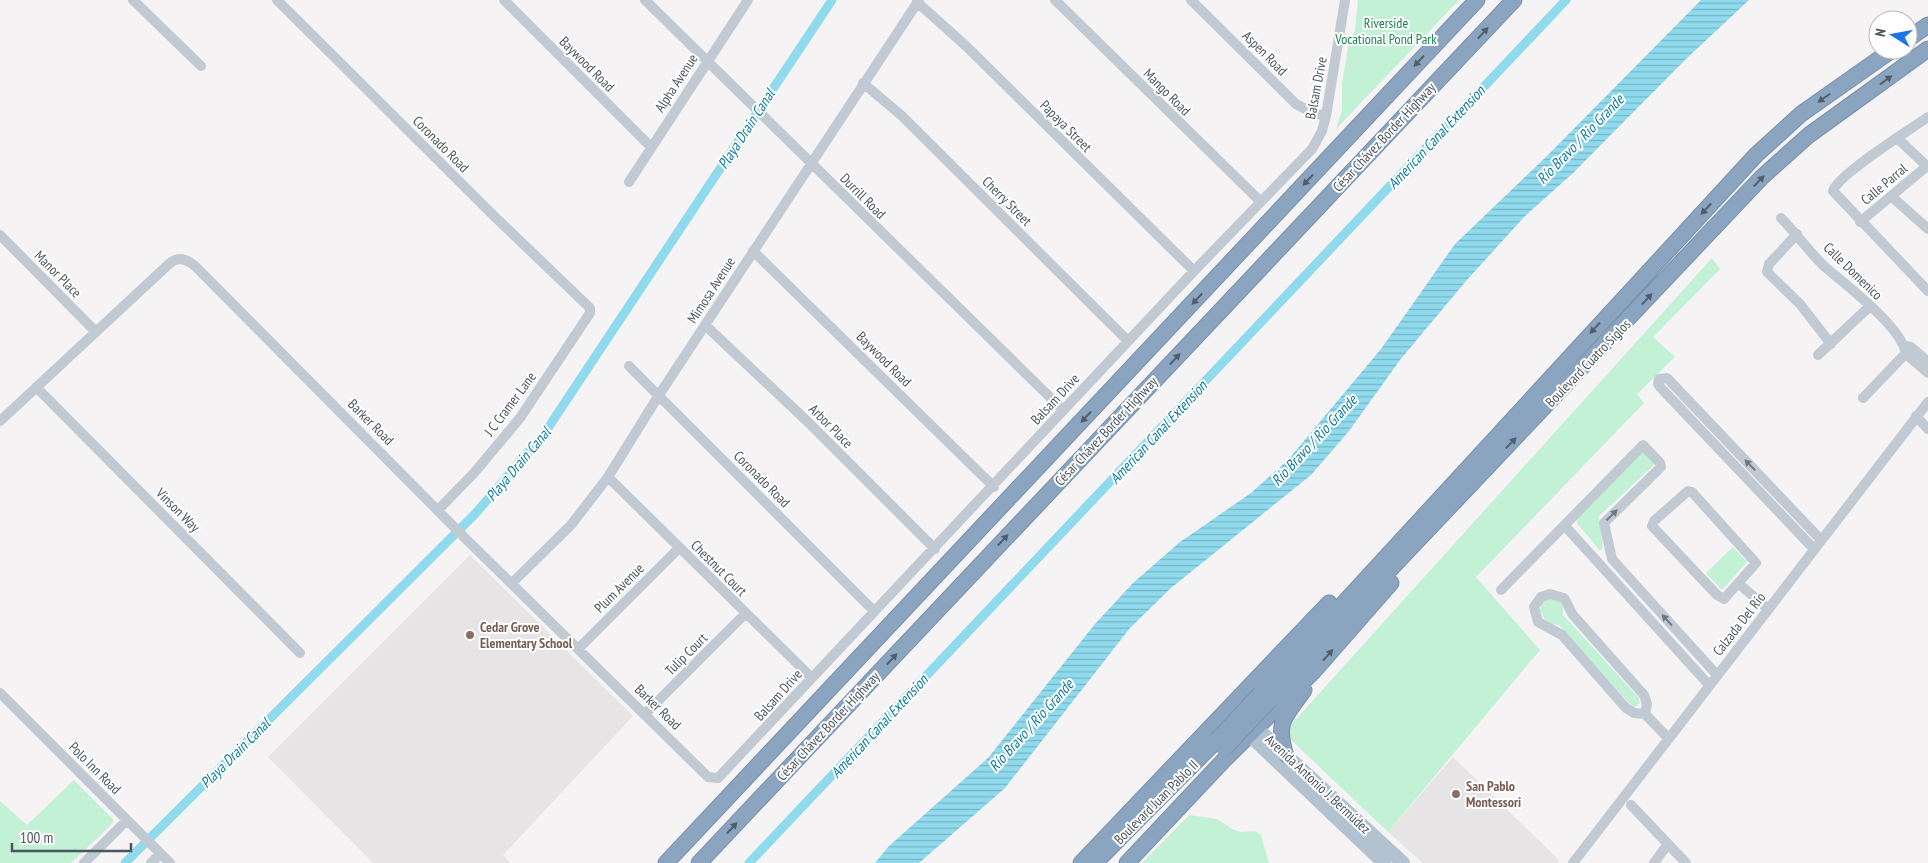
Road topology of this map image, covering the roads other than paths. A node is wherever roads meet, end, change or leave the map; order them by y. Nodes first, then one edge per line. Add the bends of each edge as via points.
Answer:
1 (133, 0) edge
2 (277, 0) edge
3 (504, 0) edge
4 (645, 0) edge
5 (748, 0) edge
6 (1055, 0) edge
7 (1191, 0) edge
8 (1344, 0) edge
9 (1476, 0) edge
10 (1514, 0) edge
11 (918, 1) edge
12 (1928, 49) edge
13 (1878, 60) edge
14 (708, 61) junction
15 (201, 66) dead end
16 (863, 83) junction
17 (1326, 116) junction
18 (1928, 118) edge
19 (1897, 138) junction
20 (651, 146) junction
21 (810, 163) junction
22 (1927, 167) edge
23 (628, 182) dead end
24 (1891, 196) junction
25 (1261, 202) junction
26 (1781, 218) dead end
27 (1860, 222) junction
28 (1928, 230) edge
29 (1797, 234) junction
30 (0, 235) edge
31 (753, 251) junction
32 (1194, 271) junction
33 (1928, 291) edge
34 (589, 305) joint
35 (1870, 306) junction
36 (705, 325) junction
37 (96, 332) junction
38 (1128, 341) junction
39 (1831, 344) junction
40 (1907, 349) junction
41 (1818, 356) dead end
42 (1563, 362) junction
43 (1928, 362) edge
44 (629, 366) dead end
45 (1928, 373) edge
46 (36, 387) junction
47 (659, 394) junction
48 (1863, 398) dead end
49 (1927, 407) edge
50 (1063, 410) junction
51 (1916, 416) junction
52 (1706, 419) junction
53 (0, 421) edge
54 (1698, 427) junction
55 (1928, 429) edge
56 (1488, 467) junction
57 (608, 477) junction
58 (1767, 483) junction
59 (994, 487) junction
60 (1759, 492) junction
61 (1791, 508) junction
62 (438, 510) junction
63 (1783, 517) junction
64 (1565, 526) junction
65 (1821, 540) junction
66 (679, 548) junction
67 (935, 549) junction
68 (1814, 549) junction
69 (1399, 552) junction
70 (1612, 560) junction
71 (1603, 568) junction
72 (512, 583) junction
73 (1738, 584) junction
74 (1501, 590) dead end
75 (1768, 609) junction
76 (874, 612) junction
77 (746, 614) junction
78 (579, 648) junction
79 (300, 653) dead end
80 (1314, 671) junction
81 (1717, 675) junction
82 (812, 678) junction
83 (1709, 685) junction
84 (0, 693) edge
85 (1266, 695) junction
86 (1230, 709) junction
87 (645, 714) junction
88 (1645, 714) junction
89 (1253, 731) junction
90 (1668, 738) junction
91 (1219, 745) junction
92 (1286, 756) junction
93 (713, 779) joint
94 (1631, 805) dead end
95 (127, 820) junction
96 (1668, 844) junction
97 (158, 852) junction
98 (84, 863) edge
99 (151, 863) edge
100 (170, 863) edge
101 (666, 863) edge
102 (699, 863) edge
103 (1081, 863) edge
104 (1095, 863) edge
105 (1115, 863) edge
106 (1127, 863) edge
107 (1384, 863) edge
108 (1403, 863) edge
109 (1573, 863) edge
110 (1654, 863) edge
111 (1686, 863) edge

1 - 15 street
2 - 34 street, Coronado Road via 494,216
3 - 20 street, Baywood Road
4 - 14 street, Durrill Road
5 - 14 street, Alpha Avenue
6 - 25 street, Mango Road
7 - 17 street, Aspen Road via 1296,104
8 - 17 street, Balsam Drive
9 -> 101 highway, César Chávez Border Highway
102 -> 10 highway, César Chávez Border Highway
11 - 16 street, Mimosa Avenue
11 - 32 street, Papaya Street
56 -> 12 highway, Boulevard Cuatro Siglos via 1784,155
13 -> 42 highway, Boulevard Cuatro Siglos via 1802,114 1756,155
14 - 20 street, Alpha Avenue
14 - 21 street, Durrill Road
16 - 21 street, Mimosa Avenue
16 - 38 street, Cherry Street via 902,116
17 - 25 street, Balsam Drive via 1312,149
18 - 19 street
19 - 22 street
19 - 27 street via 1833,189 1835,196
20 - 23 street, Alpha Avenue
21 - 31 street, Mimosa Avenue
21 - 50 street, Durrill Road
22 - 24 street, Calle Parral
24 - 27 street, Calle Parral
24 - 28 street
25 - 32 street, Balsam Drive
26 - 29 street, Calle Domenico
27 - 33 street
29 - 35 street, Calle Domenico via 1824,265
29 - 39 street via 1769,264 1768,272 1800,304
30 - 37 street, Manor Place
31 - 36 street, Mimosa Avenue
31 - 59 street, Baywood Road
32 - 38 street, Balsam Drive
34 - 62 street, J C Cramer Lane via 590,313 520,418
35 - 39 street
35 - 40 street, Calle Domenico
36 - 47 street, Mimosa Avenue
36 - 67 street, Arbor Place
37 - 46 street, Barker Road
37 - 62 street, Barker Road via 170,263 180,258 187,260
38 - 50 street, Balsam Drive
39 - 41 street
40 - 43 street, Calle Domenico
40 - 45 street, Calle Domenico
40 - 48 street
42 - 69 highway, Boulevard Cuatro Siglos
42 - 85 highway via 1536,384
44 - 47 street, Coronado Road
46 - 53 street, Barker Road
46 - 79 street, Vinson Way
47 - 57 street, Mimosa Avenue
47 - 76 street, Coronado Road
49 - 51 street, Calzada Del Río
50 - 59 street, Balsam Drive
51 - 55 street
51 - 65 street, Calzada Del Río
52 - 54 street
52 - 54 street via 1667,378 1659,379 1660,387
58 -> 52 street
54 - 60 street
56 - 69 highway, Boulevard Cuatro Siglos
80 -> 56 highway via 1462,505
57 - 66 street, Chestnut Court
57 - 72 street, Mimosa Avenue via 571,525
58 - 60 street
58 - 61 street
59 - 67 street, Balsam Drive
60 - 63 street
61 - 63 street
61 - 65 street
62 - 72 street, Barker Road
63 - 68 street
70 -> 64 street via 1604,522 1661,467 1644,446 1640,446
64 - 71 street
64 - 74 street
65 - 68 street, Calzada Del Río
66 - 77 street, Chestnut Court
66 - 78 street, Plum Avenue
67 - 76 street, Balsam Drive
68 - 75 street, Calzada Del Río
69 - 85 highway, Boulevard Cuatro Siglos
70 - 71 street
81 -> 70 street
71 - 83 street
72 - 78 street, Barker Road
73 - 73 street via 1756,563 1692,492 1686,492 1653,522 1653,527 1719,597 1725,598
73 - 75 street
75 - 81 street, Calzada Del Río
76 - 82 street, Balsam Drive
77 - 82 street, Chestnut Court
77 - 87 street, Tulip Court
78 - 87 street, Barker Road
80 - 85 highway
80 - 92 highway via 1281,724 1281,741
81 - 83 street, Calzada Del Río
82 - 93 street, Balsam Drive via 723,774
83 - 90 street, Calzada Del Río
84 - 95 street, Polo Inn Road
85 - 86 highway
85 - 89 highway
85 - 91 highway, bridge
86 - 89 main road, Avenida Antonio J. Bermúdez
86 - 91 highway
87 - 93 street, Barker Road
88 - 88 street via 1647,704 1644,695 1573,615 1564,598 1550,594 1541,598 1534,607 1538,622 1559,633 1626,708
88 - 90 street
89 - 91 highway
89 - 92 main road, Avenida Antonio J. Bermúdez
89 - 107 main road, Avenida Antonio J. Bermúdez
90 - 109 street, Calzada Del Río
91 - 103 highway
91 - 104 highway, Boulevard Juan Pablo II
91 - 105 highway, Boulevard Juan Pablo II
91 - 106 highway
92 - 108 main road, Avenida Antonio J. Bermúdez
94 - 96 street
95 - 97 street, Polo Inn Road
95 - 98 street
96 - 110 street
96 - 111 street
97 - 99 street
97 - 100 street, Polo Inn Road

